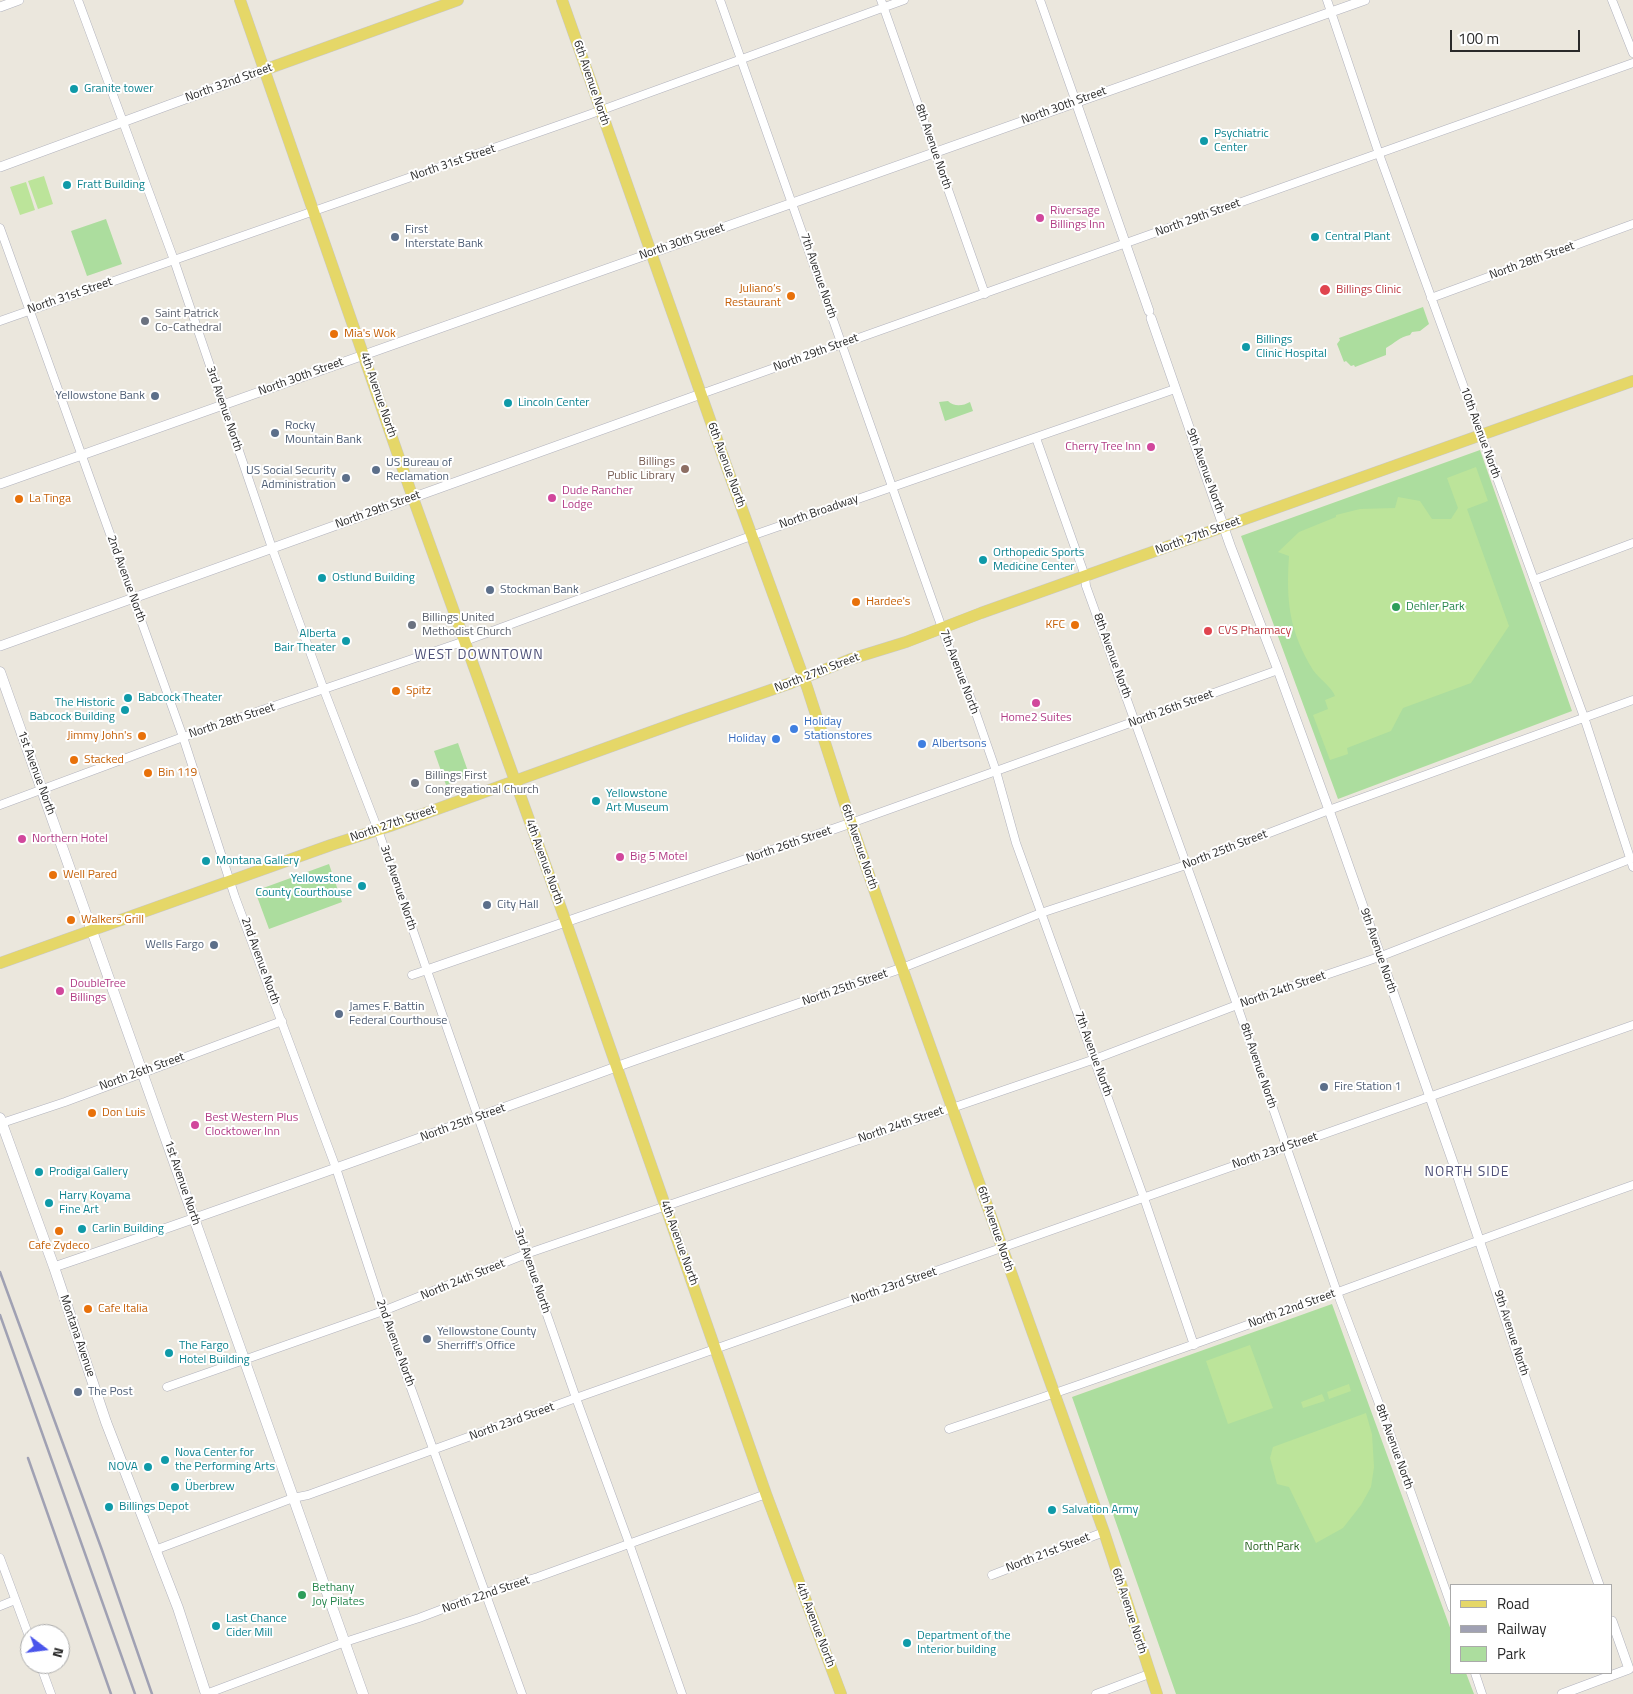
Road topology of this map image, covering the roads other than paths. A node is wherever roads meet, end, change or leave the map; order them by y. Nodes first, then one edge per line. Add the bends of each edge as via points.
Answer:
1 (18, 0) edge
2 (78, 0) edge
3 (240, 0) edge
4 (458, 0) edge
5 (562, 0) edge
6 (720, 0) edge
7 (904, 0) edge
8 (1040, 0) edge
9 (1327, 0) edge
10 (1365, 0) edge
11 (1612, 0) edge
12 (882, 3) edge
13 (0, 7) edge
14 (1331, 12) junction
15 (1633, 53) edge
16 (742, 58) junction
17 (1633, 63) edge
18 (264, 70) junction
19 (1076, 102) junction
20 (602, 111) junction
21 (123, 122) junction
22 (935, 152) junction
23 (1379, 154) junction
24 (0, 167) edge
25 (793, 203) junction
26 (314, 211) junction
27 (1633, 224) edge
28 (0, 228) edge
29 (1126, 243) junction
30 (651, 253) junction
31 (174, 260) junction
32 (985, 294) junction
33 (1431, 298) junction
34 (30, 310) junction
35 (0, 321) edge
36 (842, 344) junction
37 (364, 355) junction
38 (1633, 382) edge
39 (1175, 389) junction
40 (701, 394) junction
41 (223, 405) junction
42 (1482, 436) junction
43 (1036, 438) junction
44 (81, 455) junction
45 (0, 484) edge
46 (893, 487) junction
47 (414, 498) junction
48 (1225, 527) junction
49 (751, 536) junction
50 (1633, 544) edge
51 (272, 548) junction
52 (1085, 576) junction
53 (1534, 580) junction
54 (132, 598) junction
55 (943, 629) junction
56 (465, 641) junction
57 (0, 646) edge
58 (1278, 670) junction
59 (0, 672) edge
60 (803, 678) junction
61 (324, 690) junction
62 (1633, 700) edge
63 (1584, 717) junction
64 (1135, 722) junction
65 (183, 737) junction
66 (996, 771) junction
67 (514, 781) junction
68 (42, 789) junction
69 (0, 805) edge
70 (1329, 810) junction
71 (850, 823) junction
72 (378, 830) junction
73 (1632, 862) edge
74 (1186, 865) junction
75 (231, 881) junction
76 (1041, 913) junction
77 (566, 922) junction
78 (92, 931) junction
79 (1379, 957) junction
80 (0, 963) edge
81 (902, 968) junction
82 (427, 970) junction
83 (412, 975) dead end
84 (1237, 1005) junction
85 (282, 1021) junction
86 (1633, 1025) edge
87 (1095, 1059) junction
88 (617, 1067) junction
89 (143, 1072) junction
90 (1430, 1097) junction
91 (953, 1107) junction
92 (478, 1118) junction
93 (1, 1121) edge
94 (1286, 1148) junction
95 (336, 1168) junction
96 (1633, 1185) edge
97 (1144, 1198) junction
98 (666, 1206) junction
99 (194, 1218) junction
100 (1480, 1239) junction
101 (1002, 1248) junction
102 (526, 1254) junction
103 (54, 1267) junction
104 (1337, 1292) junction
105 (384, 1311) junction
106 (1194, 1345) junction
107 (716, 1349) junction
108 (244, 1359) junction
109 (168, 1387) dead end
110 (1054, 1394) junction
111 (576, 1398) junction
112 (949, 1429) dead end
113 (434, 1450) junction
114 (766, 1494) junction
115 (294, 1498) junction
116 (1104, 1532) junction
117 (629, 1543) junction
118 (155, 1550) junction
119 (0, 1558) edge
120 (992, 1575) dead end
121 (1599, 1584) edge
122 (485, 1593) junction
123 (15, 1600) junction
124 (1450, 1602) edge
125 (0, 1606) edge
126 (1613, 1623) edge
127 (24, 1624) edge
128 (345, 1642) junction
129 (1631, 1668) edge
130 (44, 1674) edge
131 (1149, 1674) junction
132 (1475, 1674) edge
133 (51, 1694) edge
134 (206, 1694) edge
135 (363, 1694) edge
136 (522, 1694) edge
137 (682, 1694) edge
138 (841, 1694) edge
139 (1096, 1694) edge
140 (1156, 1694) edge
141 (1482, 1694) edge
142 (1562, 1694) edge

1 - 13 street
2 - 21 street, 3rd Avenue North
3 - 18 main road, 4th Avenue North
4 - 18 main road, North 32nd Street
5 - 20 main road, 6th Avenue North
6 - 16 street, 7th Avenue North
7 - 12 street, North 31st Street
8 - 19 street, 9th Avenue North
9 - 14 street, 10th Avenue North
10 - 14 street, North 30th Street
11 - 15 street
12 - 16 street, North 31st Street
12 - 22 street, 8th Avenue North
14 - 19 street, North 30th Street
14 - 23 street, 10th Avenue North
16 - 20 street, North 31st Street
16 - 25 street, 7th Avenue North
17 - 23 street, North 29th Street
18 - 21 street, North 32nd Street
18 - 26 main road, 4th Avenue North
19 - 22 street, North 30th Street
19 - 29 street, 9th Avenue North
20 - 26 street, North 31st Street
20 - 30 main road, 6th Avenue North
21 - 24 street, North 32nd Street
21 - 31 street, 3rd Avenue North
22 - 25 street, North 30th Street
22 - 32 street, 8th Avenue North
23 - 29 street, North 29th Street
23 - 33 street, 10th Avenue North
25 - 30 street, North 30th Street
25 - 36 street, 7th Avenue North
26 - 31 street, North 31st Street
26 - 37 main road, 4th Avenue North
27 - 33 street, North 28th Street
28 - 34 street, 2nd Avenue North
29 - 32 street, North 29th Street
29 - 39 street, 9th Avenue North
30 - 37 street, North 30th Street
30 - 40 main road, 6th Avenue North
31 - 34 street, North 31st Street
31 - 41 street, 3rd Avenue North
32 - 36 street, North 29th Street
33 - 42 street, 10th Avenue North
34 - 35 street, North 31st Street
34 - 44 street, 2nd Avenue North
36 - 40 street, North 29th Street
36 - 46 street, 7th Avenue North
37 - 41 street, North 30th Street
37 - 47 main road, 4th Avenue North
38 - 42 main road, North 27th Street
39 - 43 street, North Broadway
39 - 48 street, 9th Avenue North
40 - 47 street, North 29th Street
40 - 49 main road, 6th Avenue North
41 - 44 street, North 30th Street
41 - 51 street, 3rd Avenue North
42 - 48 main road, North 27th Street
42 - 53 street, 10th Avenue North
43 - 46 street, North Broadway
43 - 52 street, 8th Avenue North
44 - 45 street, North 30th Street
44 - 54 street, 2nd Avenue North
46 - 49 street, North Broadway
46 - 55 street, 7th Avenue North
47 - 51 street, North 29th Street
47 - 56 main road, 4th Avenue North
48 - 52 main road, North 27th Street
48 - 58 street, 9th Avenue North
49 - 56 street, North Broadway
49 - 60 main road, 6th Avenue North
50 - 53 street
51 - 54 street, North 29th Street
51 - 61 street, 3rd Avenue North
52 - 55 main road, North 27th Street
52 - 64 street, 8th Avenue North
53 - 63 street, 10th Avenue North
54 - 57 street, North 29th Street
54 - 65 street, 2nd Avenue North
55 - 60 main road, North 27th Street
55 - 66 street, 7th Avenue North
56 - 61 street, North 28th Street
56 - 67 main road, 4th Avenue North
58 - 64 street, North 26th Street
58 - 70 street, 9th Avenue North
59 - 68 main road, 1st Avenue North
60 - 67 main road, North 27th Street
60 - 71 main road, 6th Avenue North
61 - 65 street, North 28th Street
61 - 72 street, 3rd Avenue North
62 - 63 street, North 25th Street
63 - 70 street, North 25th Street
63 - 73 street, 10th Avenue North
64 - 66 street, North 26th Street
64 - 74 street, 8th Avenue North
65 - 68 street, North 28th Street
65 - 75 street, 2nd Avenue North
66 - 71 street, North 26th Street
66 - 76 street, 7th Avenue North via 1016,843
67 - 72 main road, North 27th Street
67 - 77 main road, 4th Avenue North
68 - 69 street, North 28th Street
68 - 78 main road, 1st Avenue North
70 - 74 street, North 25th Street
70 - 79 street, 9th Avenue North
71 - 77 street, North 26th Street
71 - 81 main road, 6th Avenue North
72 - 75 main road, North 27th Street
72 - 82 street, 3rd Avenue North
73 - 79 street, North 24th Street
74 - 76 street, North 25th Street
74 - 84 street, 8th Avenue North
75 - 78 main road, North 27th Street
75 - 85 street, 2nd Avenue North
76 - 81 street, North 25th Street
76 - 87 street, 7th Avenue North
77 - 82 street, North 26th Street
77 - 88 main road, 4th Avenue North
78 - 80 main road, North 27th Street
78 - 89 main road, 1st Avenue North
79 - 84 street, North 24th Street
79 - 90 street, 9th Avenue North
81 - 88 street, North 25th Street
81 - 91 main road, 6th Avenue North
82 - 83 street, North 26th Street
82 - 92 street, 3rd Avenue North
84 - 87 street, North 24th Street
84 - 94 street, 8th Avenue North
85 - 89 street, North 26th Street
85 - 95 street, 2nd Avenue North
86 - 90 street, North 23rd Street
87 - 91 street, North 24th Street
87 - 97 street, 7th Avenue North
88 - 92 street, North 25th Street
88 - 98 main road, 4th Avenue North
89 - 93 street, North 26th Street via 65,1102
89 - 99 main road, 1st Avenue North
90 - 94 street, North 23rd Street
90 - 100 street, 9th Avenue North
91 - 98 street, North 24th Street
91 - 101 main road, 6th Avenue North
92 - 95 street, North 25th Street
92 - 102 street, 3rd Avenue North
93 - 103 main road, Montana Avenue
94 - 97 street, North 23rd Street
94 - 104 street, 8th Avenue North
95 - 99 street, North 25th Street
95 - 105 street, 2nd Avenue North
96 - 100 street, North 22nd Street
97 - 101 street, North 23rd Street
97 - 106 street, 7th Avenue North
98 - 102 street, North 24th Street
98 - 107 main road, 4th Avenue North
99 - 103 street, North 25th Street
99 - 108 main road, 1st Avenue North
100 - 104 street, North 22nd Street
100 - 121 street, 9th Avenue North via 1527,1384
101 - 107 street, North 23rd Street
101 - 110 main road, 6th Avenue North
102 - 105 street, North 24th Street
102 - 111 street, 3rd Avenue North
103 - 118 main road, Montana Avenue via 106,1422
104 - 106 street, North 22nd Street
104 - 124 street, 8th Avenue North
105 - 108 street, North 24th Street
105 - 113 street, 2nd Avenue North
106 - 110 street, North 22nd Street
107 - 111 street, North 23rd Street
107 - 114 main road, 4th Avenue North
108 - 109 street, North 24th Street
108 - 115 main road, 1st Avenue North
110 - 112 street, North 22nd Street
110 - 116 main road, 6th Avenue North
111 - 113 street, North 23rd Street
111 - 117 street, 3rd Avenue North
113 - 115 street, North 23rd Street
113 - 122 street, 2nd Avenue North
114 - 117 street, North 22nd Street
114 - 138 main road, 4th Avenue North
115 - 118 street, North 23rd Street
115 - 128 main road, 1st Avenue North
116 - 120 street, North 21st Street
116 - 131 main road, 6th Avenue North
117 - 122 street, North 22nd Street
117 - 137 street, 3rd Avenue North
118 - 134 main road, Montana Avenue
119 - 123 street
122 - 128 street, North 22nd Street
122 - 136 street, 2nd Avenue North
123 - 125 street
123 - 127 street
126 - 129 street
128 - 134 street, North 22nd Street
128 - 135 main road, 1st Avenue North
129 - 142 street
130 - 133 street
131 - 139 street
131 - 140 main road, 6th Avenue North
132 - 141 street

